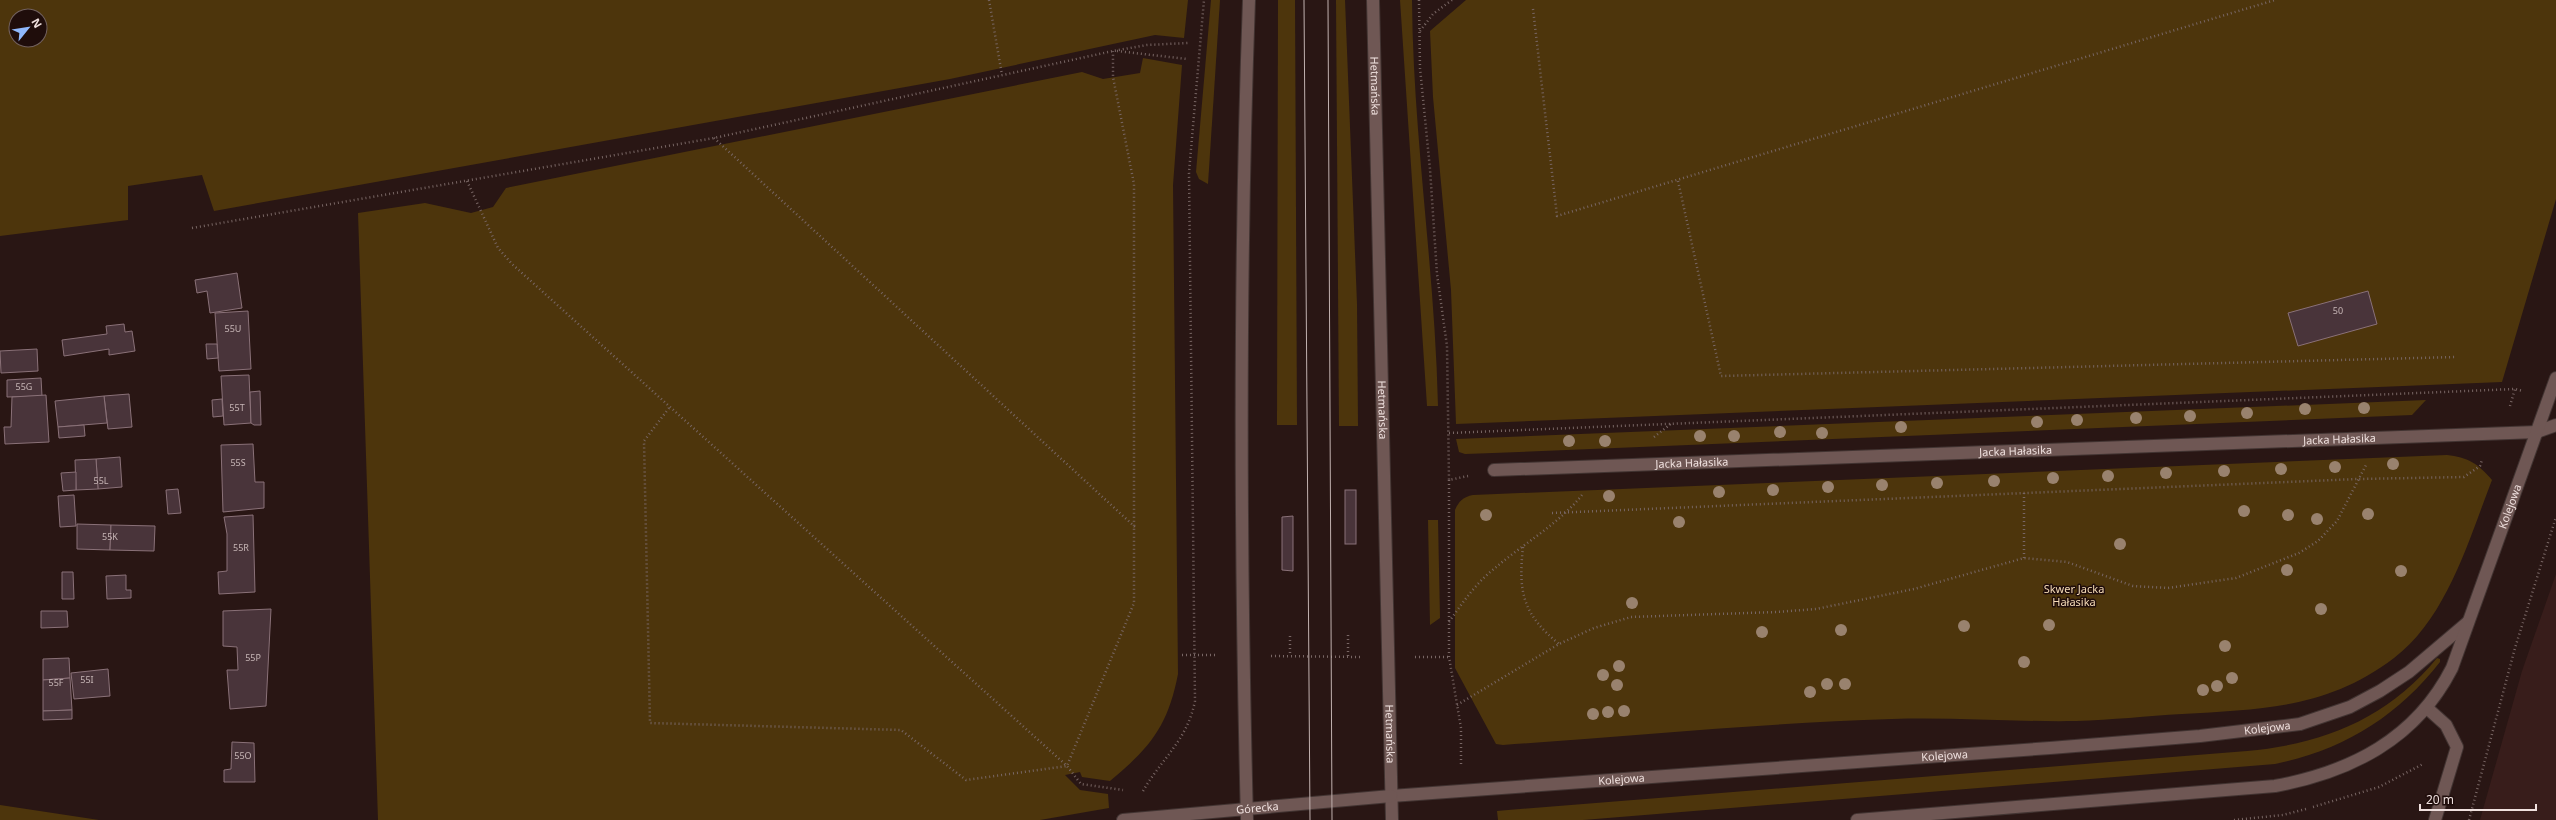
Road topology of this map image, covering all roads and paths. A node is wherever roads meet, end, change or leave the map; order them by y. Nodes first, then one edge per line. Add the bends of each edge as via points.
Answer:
1 (989, 0) edge
2 (1204, 0) edge
3 (1249, 0) edge
4 (1373, 0) edge
5 (1419, 0) edge
6 (1452, 0) edge
7 (2275, 0) edge
8 (1533, 9) dead end
9 (1420, 31) junction
10 (1188, 43) dead end
11 (1113, 51) junction
12 (1187, 59) dead end
13 (1002, 75) junction
14 (714, 138) junction
15 (466, 181) junction
16 (1678, 181) junction
17 (192, 228) dead end
18 (2456, 357) dead end
19 (2556, 378) edge
20 (669, 408) junction
21 (2556, 425) edge
22 (2537, 432) junction
23 (1449, 433) junction
24 (2494, 434) junction
25 (2380, 438) junction
26 (1612, 467) junction
27 (1494, 470) joint
28 (2358, 479) junction
29 (1449, 480) junction
30 (2024, 493) junction
31 (1569, 511) junction
32 (1552, 513) dead end
33 (2556, 517) edge
34 (1135, 527) junction
35 (1523, 546) junction
36 (2024, 558) junction
37 (1449, 622) junction
38 (2468, 622) junction
39 (1348, 635) dead end
40 (1290, 636) dead end
41 (1559, 644) junction
42 (1182, 655) dead end
43 (1194, 655) junction
44 (1243, 656) junction
45 (1290, 656) junction
46 (1348, 656) junction
47 (1389, 657) junction
48 (1449, 657) junction
49 (1457, 704) junction
50 (2427, 708) junction
51 (1067, 766) junction
52 (1123, 790) dead end
53 (1461, 791) junction
54 (1391, 796) junction
55 (1246, 814) edge
56 (1144, 818) junction
57 (1124, 820) edge
58 (1392, 820) edge
59 (1857, 820) edge
60 (2435, 820) edge
61 (2469, 820) edge

1 - 13 path
2 - 43 path via 1189,172
3 - 44 street via 1242,278
4 - 47 street, Hetmańska
5 - 9 path
6 - 9 path via 1434,14
7 - 16 path
8 - 16 path via 1557,216
9 - 23 path via 1420,68 1437,274 1447,346
10 - 11 path via 1147,45
11 - 12 path
11 - 13 path
11 - 34 path via 1113,77 1134,184
13 - 14 path
14 - 15 path
14 - 34 path
15 - 17 path
15 - 20 path via 498,248 512,264
16 - 18 path via 1721,376
19 - 22 street, Kolejowa
20 - 51 path
20 - 51 path via 644,441 650,723 901,730 966,780
21 - 22 street
22 - 24 street, Jacka Hałasika
22 - 38 street, Kolejowa
23 - 24 path via 2515,389 2509,410
23 - 29 path
24 - 25 street, Jacka Hałasika
24 - 28 path via 2480,466 2464,477
25 - 26 street, Jacka Hałasika
25 - 28 path
26 - 27 street, Jacka Hałasika
26 - 31 path via 1585,490
27 - 29 path
28 - 30 path
28 - 36 path via 2337,521 2318,541 2299,553 2236,578 2168,588 2133,586 2066,562
29 - 37 path
30 - 31 path
30 - 36 path
31 - 32 path
31 - 35 path
33 - 61 path via 2515,648
34 - 51 path via 1134,603
35 - 37 path via 1471,591
35 - 41 path via 1520,576 1527,605 1538,627
36 - 41 path via 1914,589 1816,609 1631,617 1594,628
37 - 48 path
38 - 50 street, Kolejowa via 2452,668
38 - 53 street, Kolejowa via 2410,672 2380,691 2350,707 2300,724 2200,736
39 - 46 path
40 - 45 path
41 - 49 path
42 - 43 path
43 - 44 path
43 - 56 path via 1195,700 1191,718 1182,739 1143,792
44 - 45 path
44 - 55 street
45 - 46 path
46 - 47 path
47 - 48 path
47 - 54 street, Hetmańska
48 - 49 path
49 - 53 path via 1461,728
50 - 59 street, Kolejowa via 2384,746 2345,766 2302,781 2239,790
50 - 60 street via 2446,725 2457,746
51 - 52 path via 1081,784
53 - 54 street, Kolejowa
54 - 55 street, Górecka
54 - 58 street, Hetmańska
55 - 56 street, Górecka
56 - 57 street, Górecka

